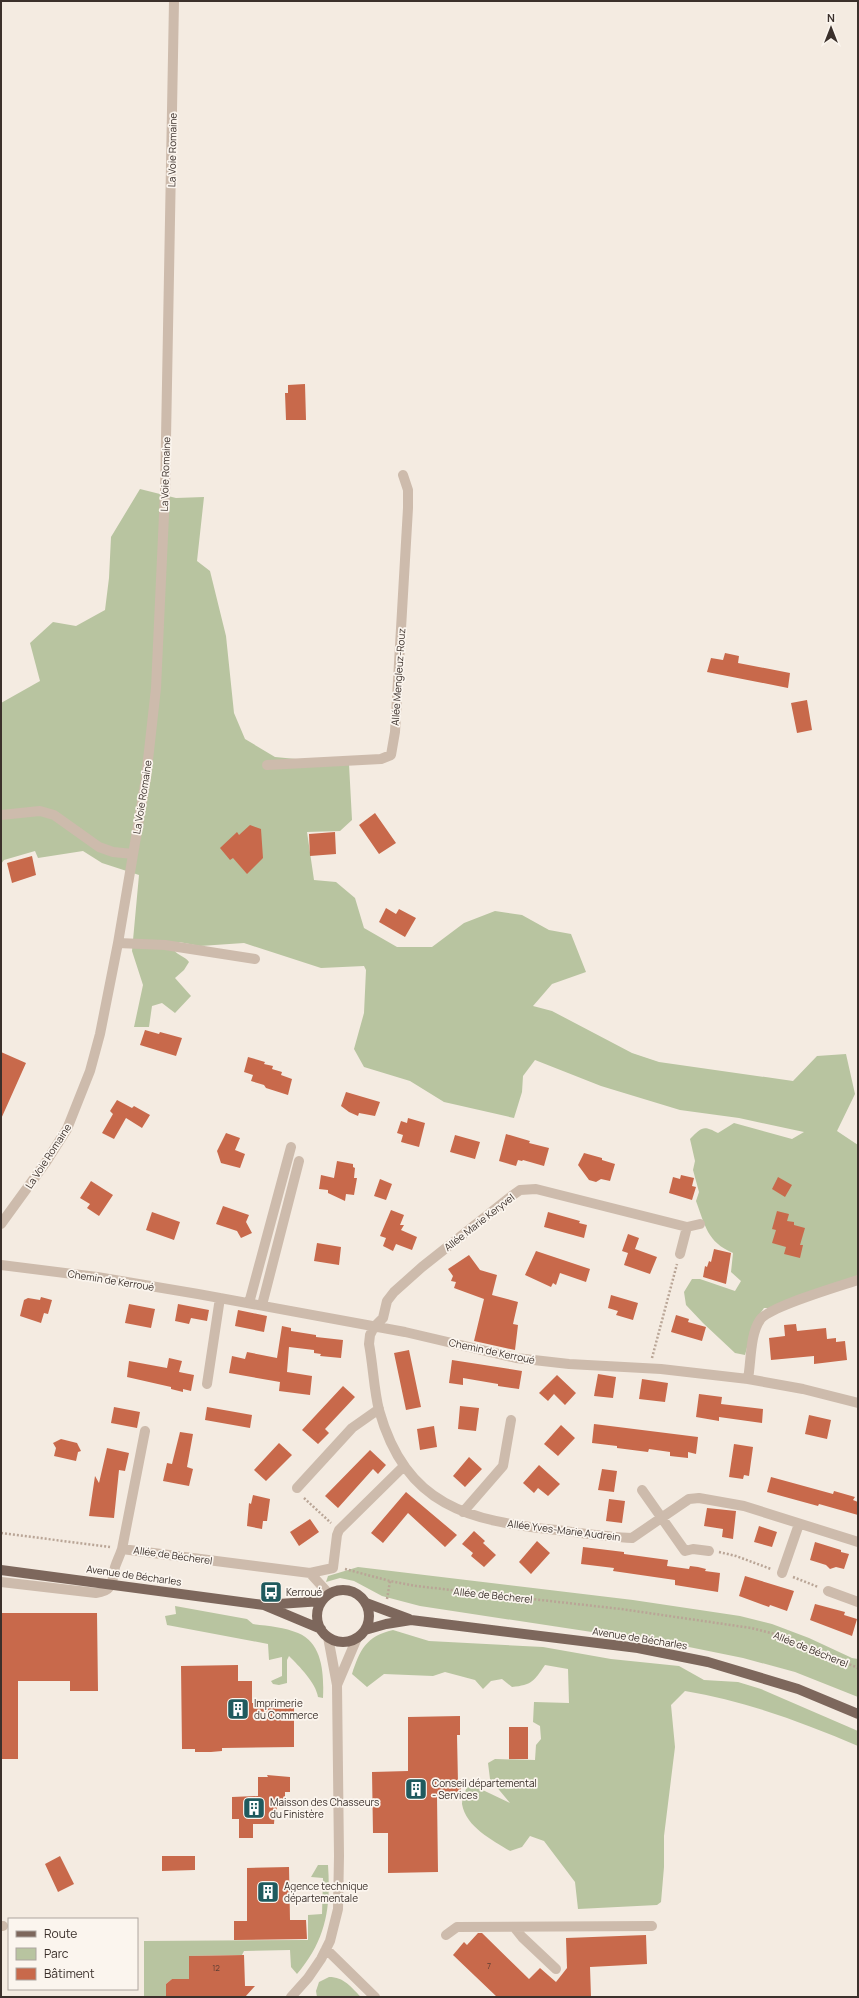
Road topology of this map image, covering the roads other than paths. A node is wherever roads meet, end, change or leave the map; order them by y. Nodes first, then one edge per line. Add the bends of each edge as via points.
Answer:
1 (174, 1) edge
2 (403, 475) dead end
3 (268, 764) dead end
4 (1, 815) edge
5 (133, 854) junction
6 (118, 943) junction
7 (255, 959) dead end
8 (291, 1147) dead end
9 (299, 1161) dead end
10 (1, 1224) edge
11 (700, 1224) dead end
12 (687, 1228) junction
13 (680, 1254) dead end
14 (1, 1265) edge
15 (858, 1280) edge
16 (220, 1298) junction
17 (249, 1303) junction
18 (262, 1305) junction
19 (374, 1327) junction
20 (748, 1380) junction
21 (207, 1384) dead end
22 (858, 1403) edge
23 (379, 1409) junction
24 (511, 1420) dead end
25 (145, 1430) dead end
26 (404, 1466) junction
27 (297, 1488) road end
28 (642, 1490) dead end
29 (463, 1512) junction
30 (662, 1519) junction
31 (799, 1524) junction
32 (858, 1542) edge
33 (122, 1549) junction
34 (709, 1551) road end
35 (1, 1570) edge
36 (310, 1573) junction
37 (782, 1573) road end
38 (1, 1582) edge
39 (113, 1584) junction
40 (828, 1591) road end
41 (325, 1598) junction
42 (857, 1600) edge
43 (366, 1603) junction
44 (264, 1606) junction
45 (411, 1620) junction
46 (366, 1630) junction
47 (324, 1633) junction
48 (357, 1638) junction
49 (336, 1685) junction
50 (858, 1714) edge
51 (514, 1926) junction
52 (652, 1926) dead end
53 (446, 1935) dead end
54 (326, 1950) junction
55 (556, 1969) dead end
56 (296, 1995) edge
57 (375, 1997) edge

1 - 5 street, La Voie Romaine via 165,485 156,680 146,778
2 - 3 street, Allée Mengleuz-Rouz via 408,490 408,508 395,732 391,755 381,759
4 - 5 street via 40,811 54,815 99,847 113,852
5 - 6 street, La Voie Romaine
6 - 7 street via 166,945
6 - 10 street, La Voie Romaine via 100,1034 76,1110 50,1157
8 - 17 street
9 - 18 street
11 - 12 street
12 - 13 street
12 - 19 street, Allée Marie Keryvel via 545,1191 528,1188 520,1190 408,1278 390,1298 383,1318
14 - 16 street, Chemin de Kerroué via 98,1277
15 - 20 street via 776,1309 760,1318 754,1334
16 - 17 street, Chemin de Kerroué
16 - 21 street
17 - 18 street, Chemin de Kerroué
18 - 19 street, Chemin de Kerroué
19 - 20 street, Chemin de Kerroué via 516,1358 674,1370
19 - 23 street, Allée Yves-Marie Audrein via 369,1344
20 - 22 street, Chemin de Kerroué via 802,1389
23 - 26 street, Allée Yves-Marie Audrein
23 - 27 street via 352,1428
24 - 29 street via 503,1466
25 - 33 street, Allée de Bécherel
26 - 29 street, Allée Yves-Marie Audrein via 410,1476 430,1494
26 - 36 street, Allée de Bécherel via 340,1530 337,1535 333,1568
28 - 30 street
29 - 30 street, Allée Yves-Marie Audrein via 519,1525 632,1538
30 - 31 street, Allée Yves-Marie Audrein via 689,1499 699,1498 744,1506
30 - 34 street via 685,1551
31 - 32 street, Allée Yves-Marie Audrein
31 - 37 street
33 - 36 street, Allée de Bécherel
33 - 39 street, Allée de Bécherel via 115,1566
35 - 39 main road, Avenue de Bécharles
36 - 41 street
38 - 39 street via 96,1593 106,1590
39 - 44 main road, Avenue de Bécharles
40 - 42 street
41 - 43 main road via 335,1591 349,1591 356,1593
41 - 44 main road, Avenue de Bécharles
41 - 47 main road via 317,1616
43 - 45 main road, Avenue de Bécharles
43 - 46 main road via 370,1617
44 - 47 main road, Avenue de Bécharles
45 - 46 main road, Avenue de Bécharles
45 - 50 main road, Avenue de Bécharles via 638,1648 701,1660 768,1678
46 - 48 main road
47 - 48 main road via 342,1642
47 - 49 street
48 - 49 street
49 - 54 street via 340,1879 336,1919
51 - 52 street
51 - 53 street via 456,1927
51 - 55 street
54 - 56 street
54 - 57 street

